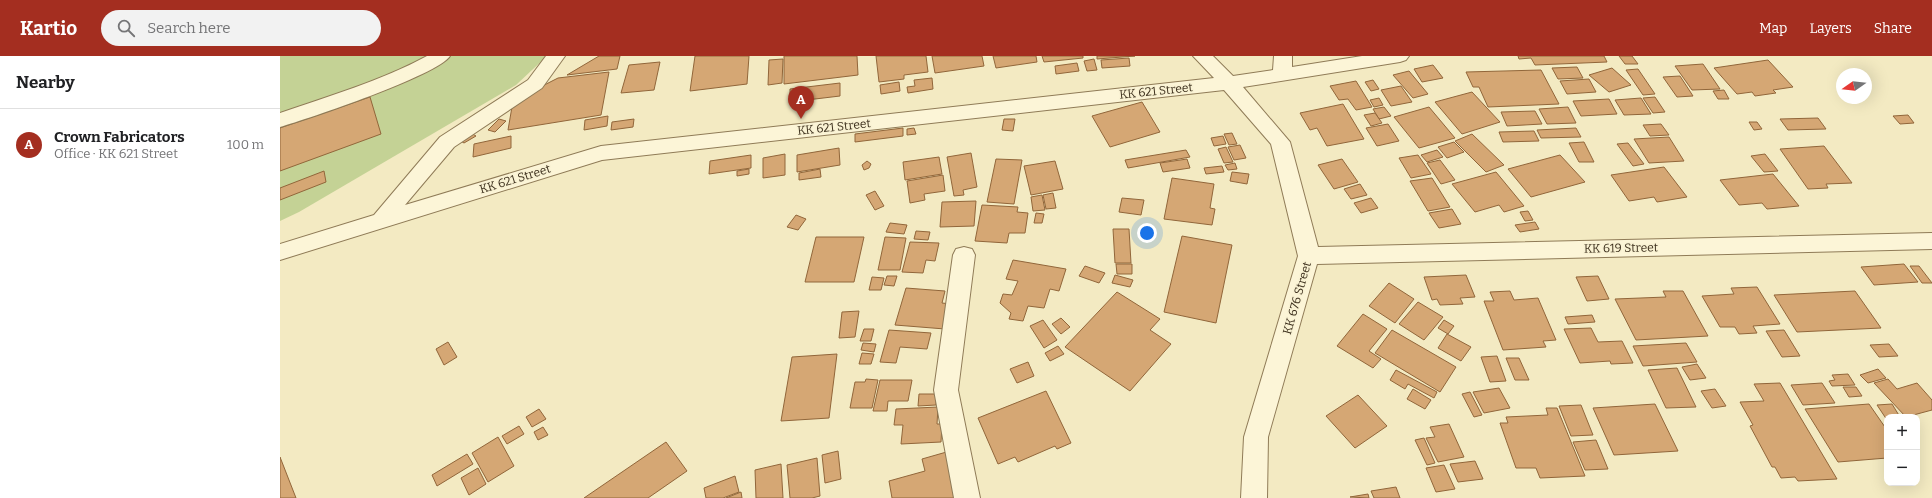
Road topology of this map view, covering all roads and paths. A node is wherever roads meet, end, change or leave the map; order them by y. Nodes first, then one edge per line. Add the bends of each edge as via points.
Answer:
1 (441, 56) edge
2 (556, 56) edge
3 (1202, 56) edge
4 (1400, 56) edge
5 (1282, 65) edge
6 (1230, 83) junction
7 (280, 120) edge
8 (382, 220) junction
9 (1932, 241) edge
10 (280, 252) edge
11 (964, 255) dead end
12 (1309, 256) junction
13 (967, 498) edge
14 (1254, 498) edge

1 - 7 street via 416,70
2 - 8 street via 535,84 447,142
3 - 6 street, KK 676 Street
4 - 5 street, KK 621 Street
5 - 6 street, KK 621 Street
6 - 8 street, KK 621 Street via 602,153
6 - 12 street, KK 676 Street via 1280,142
8 - 10 street, KK 621 Street
9 - 12 street, KK 619 Street
11 - 13 street via 946,390
12 - 14 street, KK 676 Street via 1256,437

